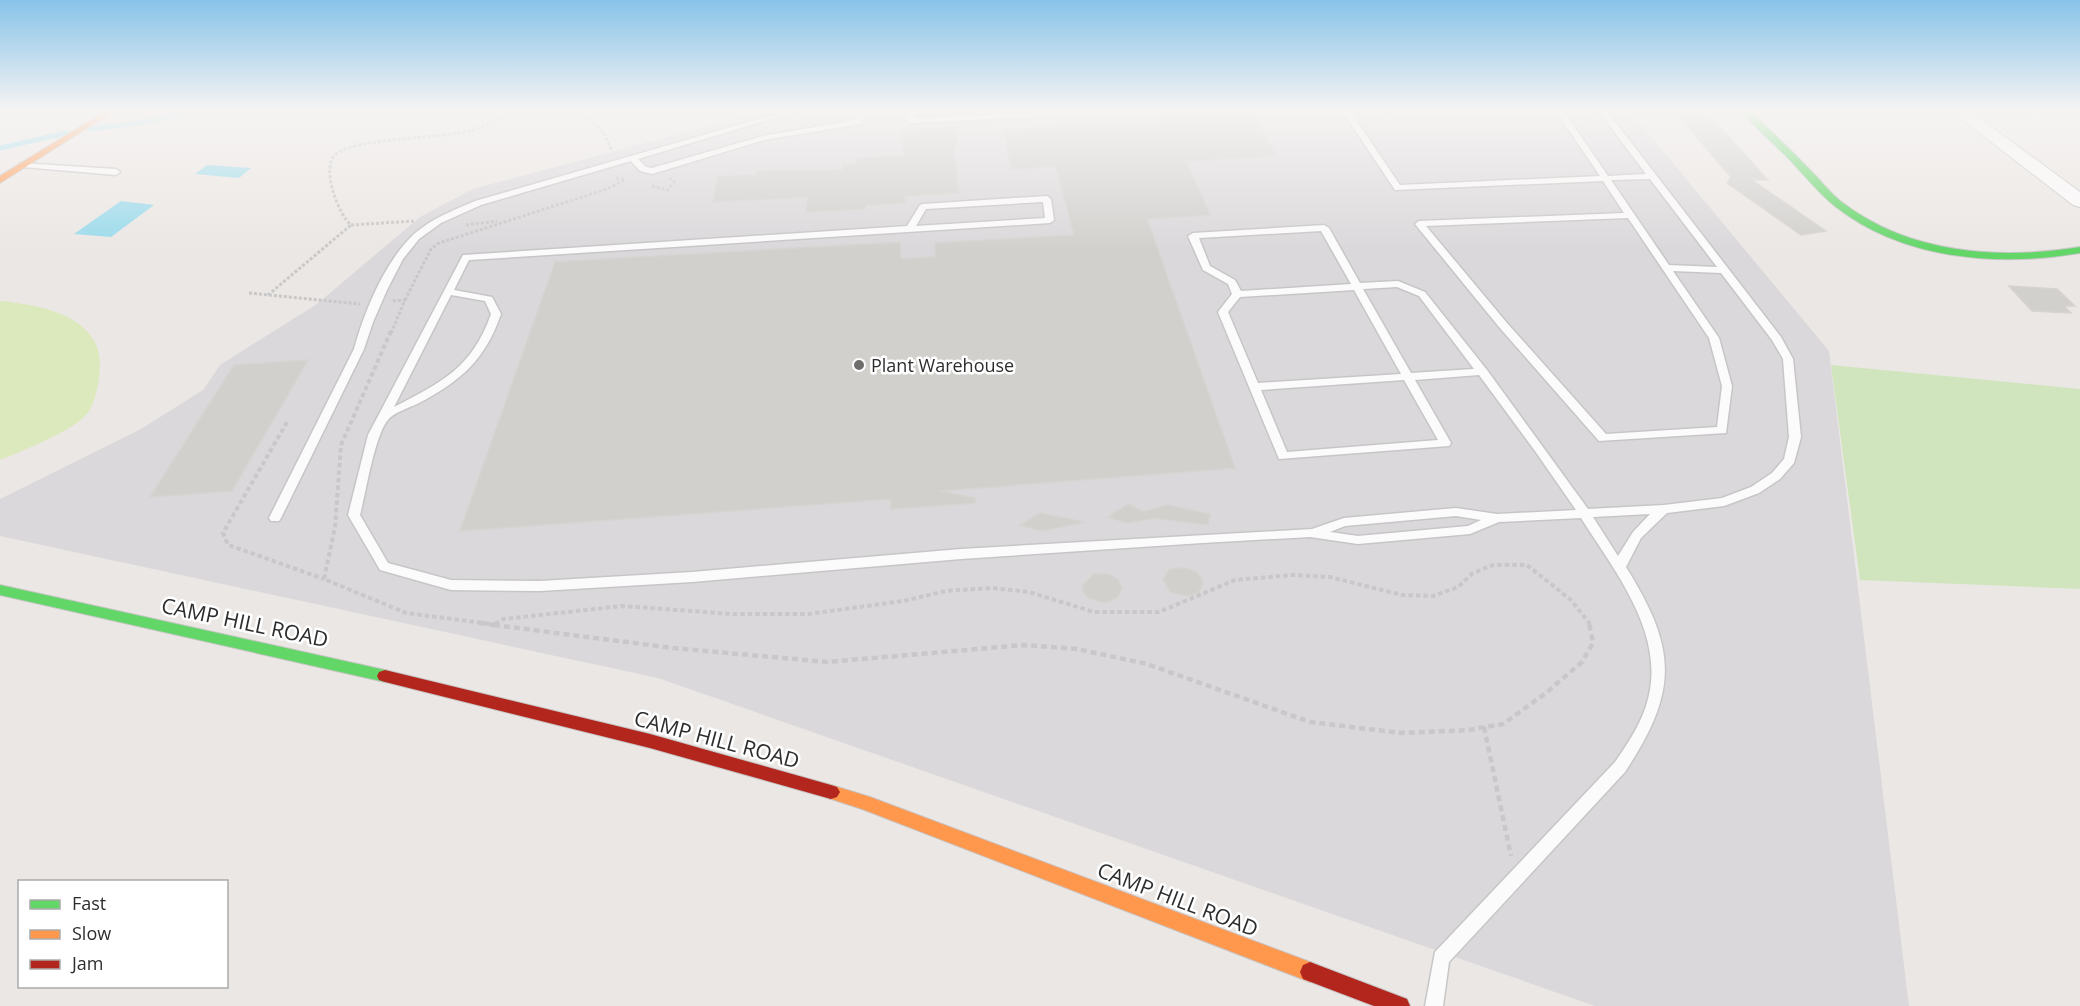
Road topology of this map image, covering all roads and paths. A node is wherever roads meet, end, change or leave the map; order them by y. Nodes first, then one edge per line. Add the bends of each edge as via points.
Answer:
1 (36, 157) edge
2 (333, 157) edge
3 (632, 157) joint
4 (699, 157) edge
5 (1377, 157) edge
6 (1591, 157) edge
7 (1638, 157) edge
8 (1791, 157) edge
9 (2021, 157) edge
10 (23, 165) junction
11 (116, 172) dead end
12 (1652, 176) junction
13 (1606, 178) junction
14 (0, 180) edge
15 (2080, 201) edge
16 (1631, 215) junction
17 (507, 220) dead end
18 (420, 221) dead end
19 (351, 225) junction
20 (459, 226) dead end
21 (909, 230) junction
22 (2080, 250) edge
23 (1666, 268) junction
24 (1724, 270) junction
25 (1356, 287) junction
26 (448, 291) junction
27 (249, 293) dead end
28 (1237, 294) junction
29 (267, 295) junction
30 (376, 303) junction
31 (1483, 372) junction
32 (1407, 377) junction
33 (1254, 387) junction
34 (383, 417) junction
35 (1664, 509) junction
36 (1585, 512) junction
37 (275, 518) dead end
38 (1497, 518) junction
39 (1310, 534) junction
40 (1620, 568) junction
41 (0, 590) edge
42 (493, 625) junction
43 (1484, 728) junction
44 (1516, 878) junction
45 (1400, 1006) edge
46 (1434, 1006) edge

1 - 10 street
2 - 19 path via 330,162 334,198 343,218
3 - 4 lane via 643,169 652,171
3 - 30 lane via 478,203 449,216 406,248
5 - 13 lane via 1398,188
6 - 13 lane
7 - 12 lane
8 - 22 street via 1842,207 1908,238 1960,252 2018,258 2060,256
9 - 15 street
10 - 11 lane
10 - 14 street
12 - 13 lane
12 - 24 lane
13 - 16 lane
16 - 23 lane
16 - 23 lane via 1419,224 1603,438 1722,430 1727,386 1714,338
17 - 20 path
18 - 19 path
19 - 29 path
21 - 21 lane via 1050,220 1047,199 923,207
21 - 26 lane via 466,257
23 - 24 lane
24 - 35 lane via 1788,359 1795,437 1790,460 1776,476 1755,490 1724,502
25 - 28 lane
25 - 28 lane via 1324,228 1193,236 1206,268 1232,282
25 - 31 lane via 1398,284 1422,294
25 - 32 lane
26 - 34 lane
26 - 34 lane via 489,299 496,314 490,336 474,362 432,392
27 - 29 path
28 - 33 lane via 1223,312
29 - 30 path
30 - 37 lane via 364,326 359,349
30 - 42 path via 405,300 341,445 335,527 324,579 406,613
31 - 32 lane
31 - 36 lane
32 - 33 lane
32 - 33 lane via 1445,443 1283,456
34 - 39 lane via 374,435 354,514 384,567 451,585 540,586 692,577 961,554
35 - 36 lane
35 - 40 lane via 1640,528
36 - 38 lane
36 - 40 lane
38 - 39 lane via 1456,512 1344,522
38 - 39 lane via 1470,530 1358,540
40 - 44 lane via 1652,627 1658,665 1655,698 1642,734 1620,767
41 - 45 street, CAMP HILL ROAD via 439,687 789,779 864,802
42 - 43 path via 826,662 1024,645 1077,649 1147,664 1310,722 1401,733
42 - 43 path via 504,619 622,606 733,614 808,614 946,591 992,588 1040,595 1094,612 1159,612 1235,580 1293,575 1330,577 1402,595 1433,596 1458,587 1473,573 1493,565 1527,565 1571,600 1588,620 1593,643 1582,662 1546,693 1503,724
43 - 44 path
44 - 46 lane via 1441,958

